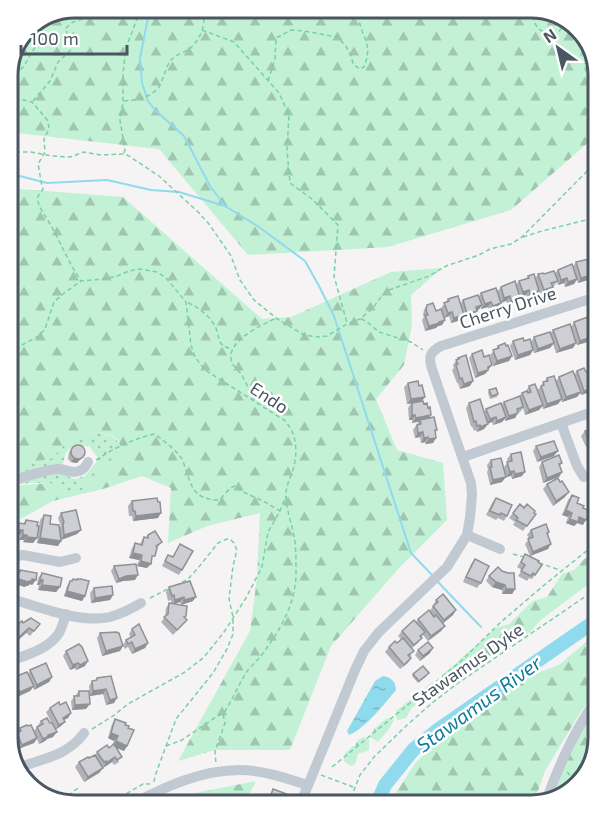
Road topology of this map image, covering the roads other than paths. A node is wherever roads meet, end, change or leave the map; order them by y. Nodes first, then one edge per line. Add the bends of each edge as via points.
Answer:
1 (588, 300) edge
2 (588, 414) edge
3 (561, 423) junction
4 (464, 457) junction
5 (88, 463) road end
6 (584, 477) dead end
7 (18, 479) edge
8 (466, 535) junction
9 (500, 549) dead end
10 (18, 556) edge
11 (76, 558) dead end
12 (18, 601) edge
13 (141, 603) road end
14 (66, 615) junction
15 (18, 658) edge
16 (588, 710) edge
17 (84, 733) road end
18 (25, 765) edge
19 (313, 784) junction
20 (549, 792) edge
21 (145, 795) edge
22 (306, 795) edge

1 - 4 street, Cherry Drive via 434,350 430,362
2 - 3 street
3 - 4 street
3 - 6 street
4 - 8 street via 472,495
5 - 7 street via 73,472 51,470
8 - 9 street
8 - 19 street via 447,567 364,651
10 - 11 street via 60,562
12 - 14 street
13 - 14 street via 108,618
14 - 15 street via 53,640
16 - 20 street
17 - 18 street via 62,753
19 - 21 street via 257,772 216,771 156,788
19 - 22 street

